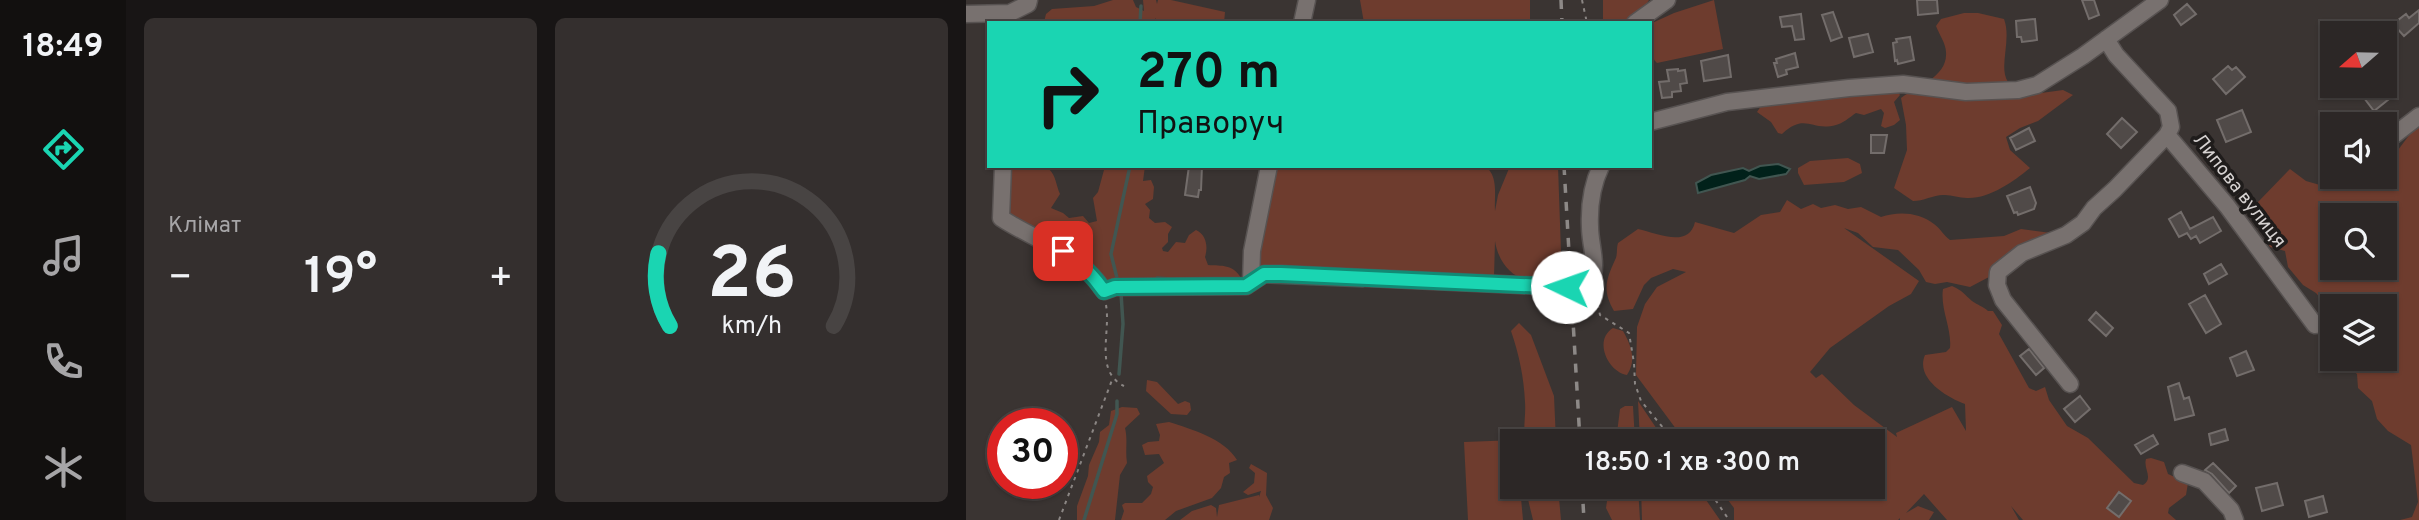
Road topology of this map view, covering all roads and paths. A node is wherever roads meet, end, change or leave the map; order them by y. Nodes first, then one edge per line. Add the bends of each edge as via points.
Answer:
1 (1307, 0) edge
2 (1582, 0) edge
3 (1667, 0) edge
4 (2160, 0) edge
5 (1023, 11) edge
6 (966, 14) edge
7 (1302, 21) edge
8 (1587, 21) edge
9 (1638, 21) edge
10 (2106, 40) junction
11 (2419, 117) edge
12 (1652, 121) edge
13 (2397, 133) edge
14 (2167, 135) junction
15 (1003, 168) edge
16 (1269, 168) edge
17 (1600, 168) edge
18 (1251, 282) junction
19 (1590, 283) joint
20 (1567, 287) dead end
21 (1115, 288) junction
22 (2315, 325) dead end
23 (1112, 380) junction
24 (2070, 384) dead end
25 (1124, 386) dead end
26 (1664, 429) edge
27 (2182, 473) dead end
28 (1715, 499) edge
29 (1059, 520) edge
30 (1729, 520) edge
31 (2235, 520) edge

1 - 7 street
2 - 8 path
3 - 9 street
4 - 10 street
5 - 6 street
10 - 12 street via 2037,85 2018,90 1966,92 1903,83 1727,102
10 - 14 street via 2168,111 2171,127
11 - 13 street
14 - 22 street, Липова вулиця via 2227,206
14 - 24 street, Липова вулиця via 2083,223 2022,253 1998,272 2003,300
15 - 21 street via 1000,218 1075,259
16 - 18 street via 1252,251
17 - 19 street via 1591,201 1594,275
18 - 20 street via 1264,274 1281,274
18 - 21 street via 1246,286
19 - 26 path via 1600,315 1629,333 1641,401
21 - 23 path via 1107,369
23 - 25 path
23 - 29 path
27 - 31 street via 2204,481
28 - 30 path

